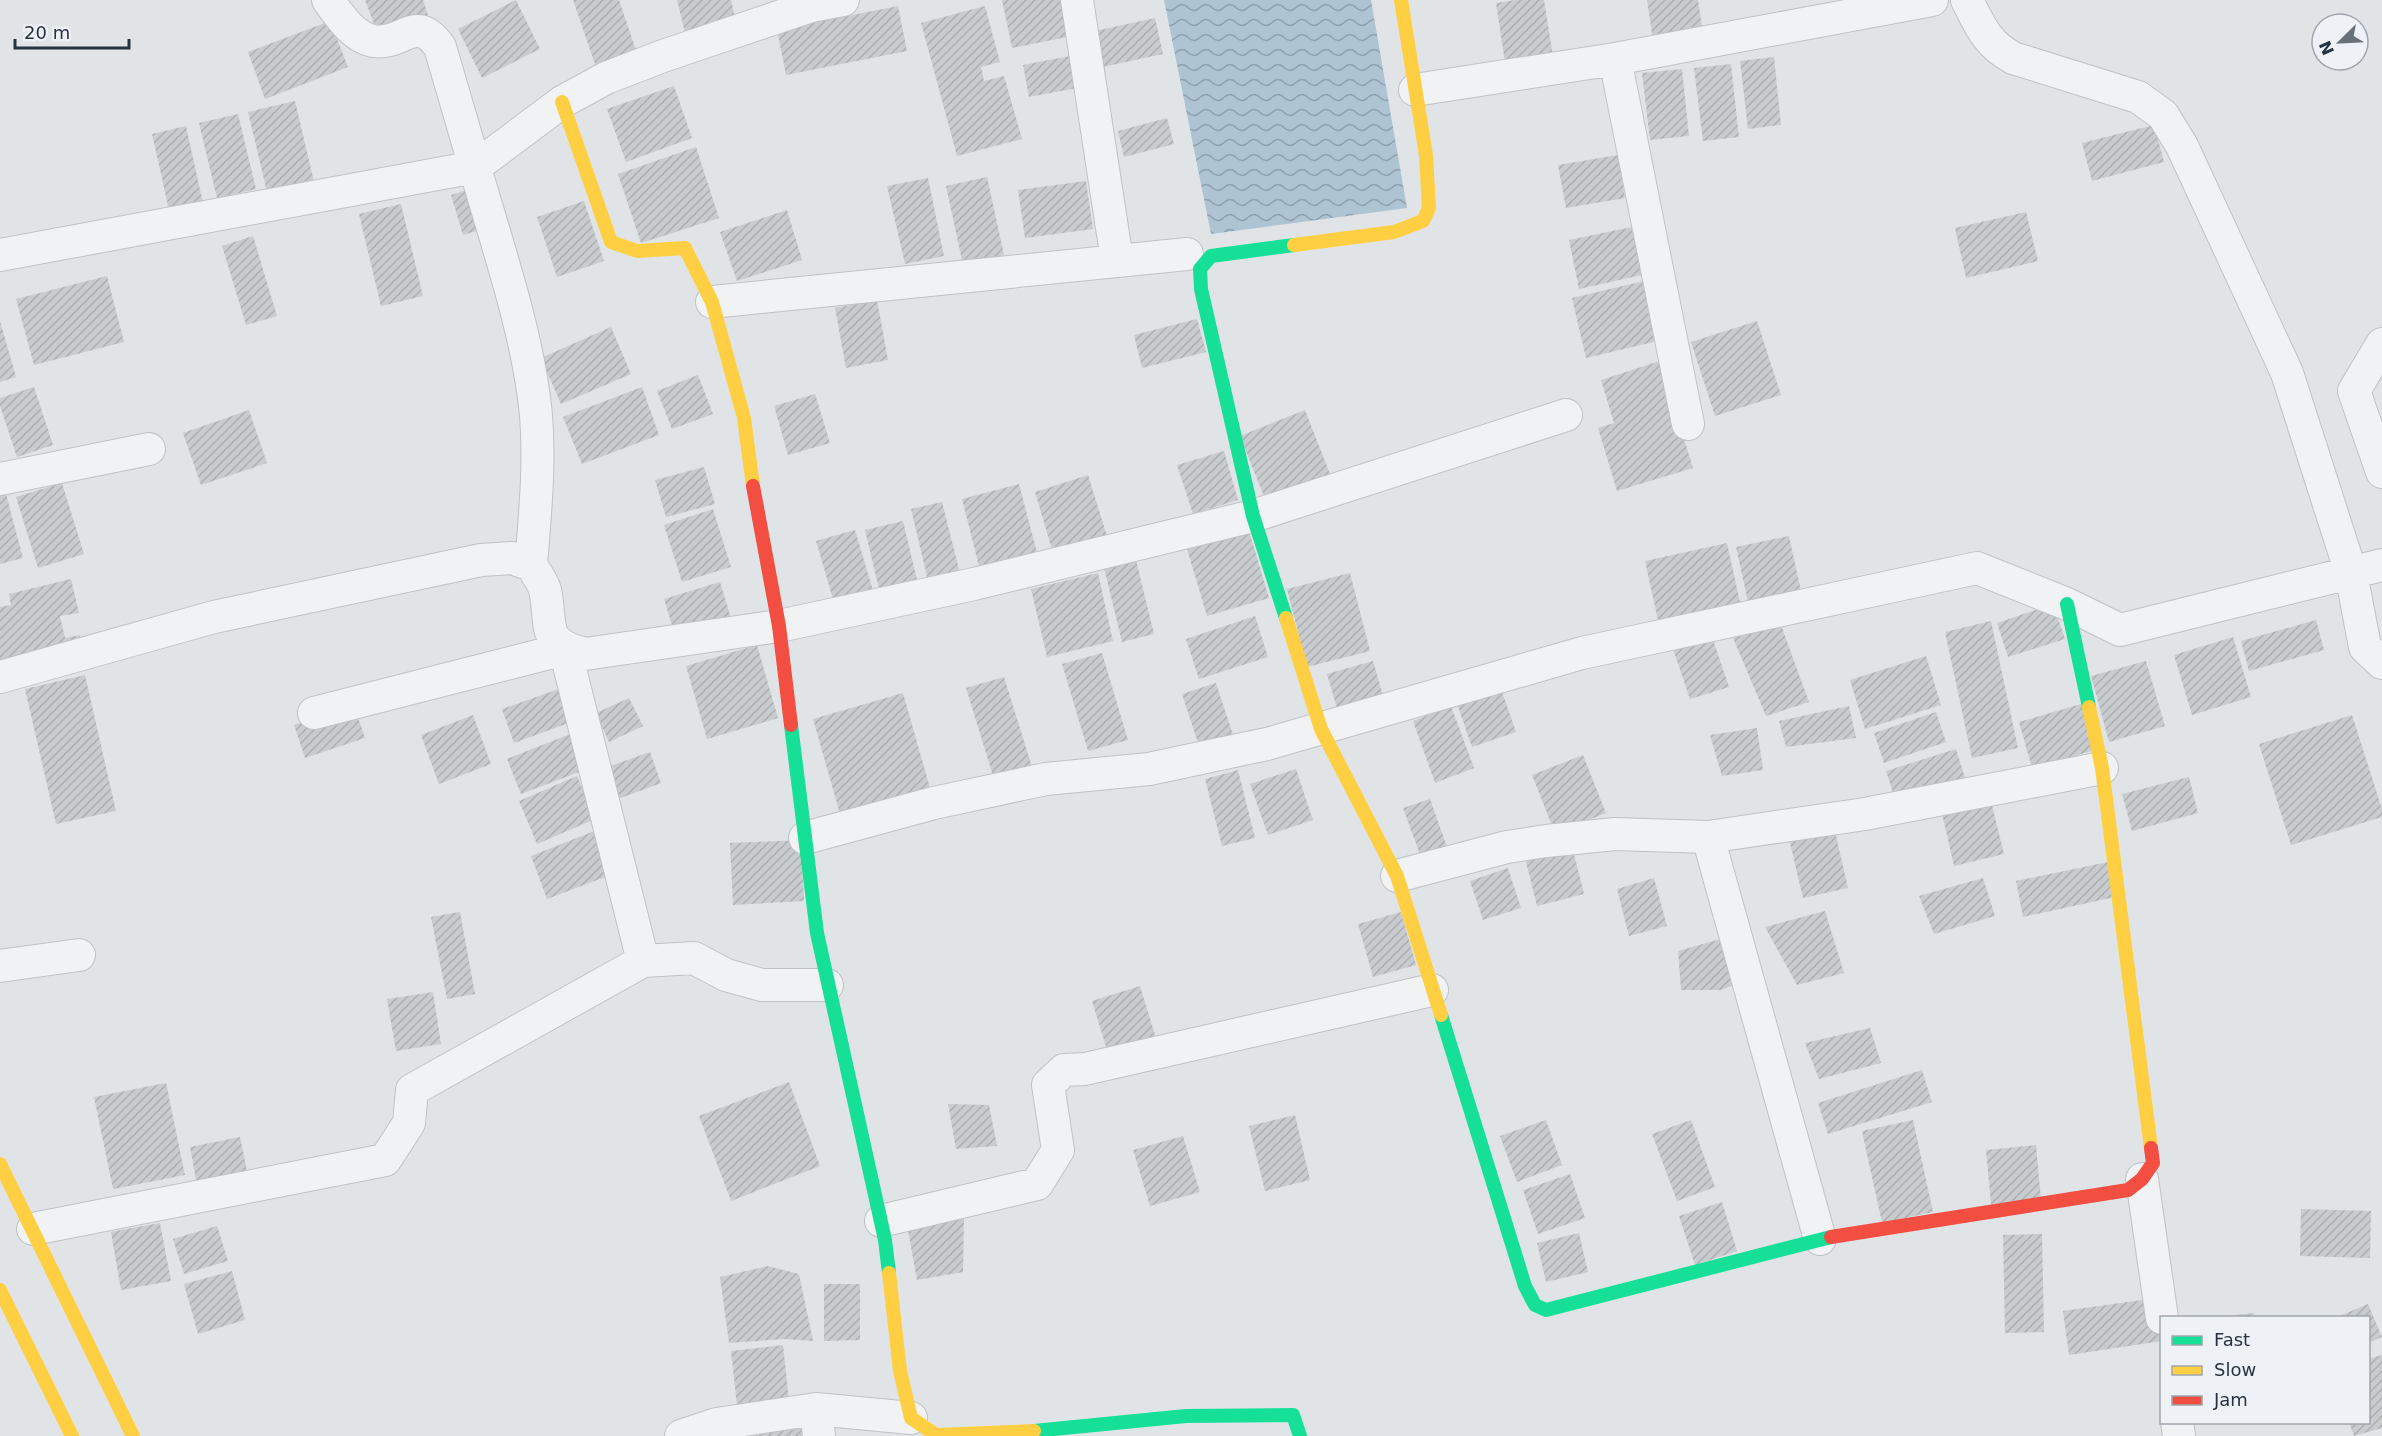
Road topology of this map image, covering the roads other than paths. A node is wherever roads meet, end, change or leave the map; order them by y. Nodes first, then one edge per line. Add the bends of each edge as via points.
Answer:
1 (328, 0) edge
2 (843, 0) edge
3 (1077, 0) edge
4 (1401, 0) edge
5 (1932, 0) edge
6 (1967, 0) edge
7 (1615, 59) junction
8 (1415, 90) junction
9 (562, 102) junction
10 (475, 166) junction
11 (1187, 254) dead end
12 (0, 255) edge
13 (1117, 260) junction
14 (712, 302) junction
15 (2382, 345) edge
16 (1566, 415) dead end
17 (1688, 424) dead end
18 (150, 450) dead end
19 (2382, 472) edge
20 (0, 479) edge
21 (1253, 516) junction
22 (531, 565) junction
23 (2382, 565) edge
24 (2351, 573) junction
25 (2067, 604) junction
26 (779, 626) junction
27 (565, 649) junction
28 (2382, 663) edge
29 (0, 677) edge
30 (314, 713) dead end
31 (1321, 729) junction
32 (2102, 768) junction
33 (1708, 837) junction
34 (805, 838) junction
35 (1397, 876) junction
36 (79, 955) dead end
37 (643, 961) junction
38 (0, 966) edge
39 (827, 985) junction
40 (1432, 990) junction
41 (0, 1164) edge
42 (2142, 1179) junction
43 (881, 1221) junction
44 (33, 1229) junction
45 (1820, 1239) junction
46 (0, 1290) edge
47 (2162, 1316) edge
48 (911, 1418) junction
49 (817, 1423) edge
50 (72, 1436) edge
51 (133, 1436) edge
52 (681, 1436) edge
53 (1300, 1436) edge

1 - 10 street via 356,33 372,41 389,40 417,29 430,34 440,47
2 - 9 street via 811,6 663,56 606,78
3 - 13 street
4 - 8 street
5 - 7 street
6 - 24 street via 1996,49 2138,98 2163,115 2182,146 2287,373
7 - 8 street
7 - 17 street
8 - 21 street via 1426,155 1429,208 1423,221 1394,232 1211,255 1200,269
9 - 10 street
9 - 14 street via 611,242 624,250 644,253 685,248
10 - 12 street
10 - 22 street via 526,352 536,414 538,469
11 - 13 street
13 - 14 street
14 - 26 street via 744,418
15 - 19 street via 2354,392
16 - 21 street
18 - 20 street
21 - 26 street via 974,584
21 - 31 street
22 - 27 street via 545,589 548,630
22 - 29 street via 512,558 481,560 214,617
23 - 24 street
24 - 25 street via 2120,630
24 - 28 street via 2365,647
25 - 31 street via 1977,568 1582,653
25 - 32 street
26 - 27 street via 585,654
26 - 34 street
27 - 30 street
27 - 37 street
31 - 34 street via 1149,769 1046,779 934,803
31 - 35 street
32 - 33 street via 1865,814
32 - 42 street via 2153,1162
33 - 35 street via 1615,834 1546,841 1507,847
33 - 45 street
34 - 39 street
35 - 40 street
36 - 38 street
37 - 39 street via 694,958 726,975 762,985
37 - 44 street via 412,1090 408,1123 385,1160
39 - 43 street
40 - 43 street via 1085,1069 1064,1070 1048,1085 1058,1150 1037,1184
40 - 45 street via 1525,1286 1535,1305 1546,1310
41 - 44 street
42 - 45 street via 2128,1190
42 - 47 street
43 - 48 street via 900,1371
44 - 51 street
46 - 50 street
48 - 49 street
48 - 53 street via 936,1435 1019,1432 1186,1416 1293,1415
49 - 52 street via 717,1424

